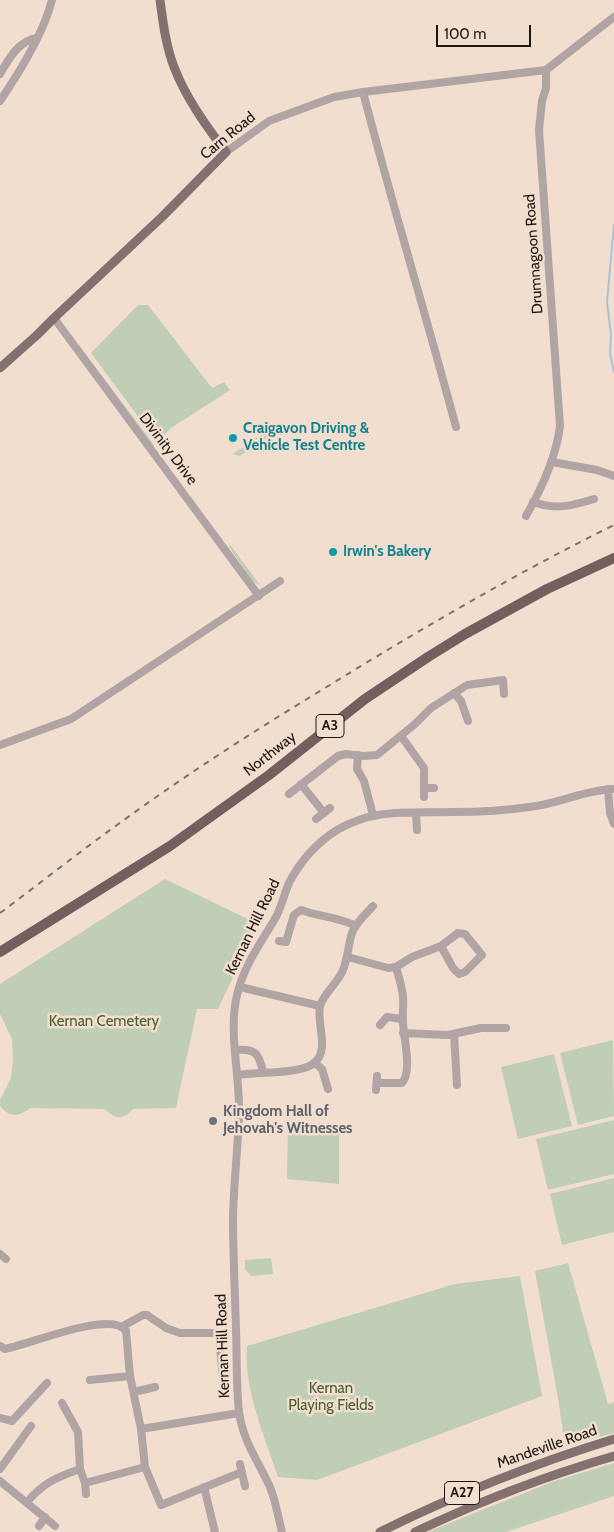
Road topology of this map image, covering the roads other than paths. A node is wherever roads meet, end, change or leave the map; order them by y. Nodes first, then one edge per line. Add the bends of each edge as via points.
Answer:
1 (52, 0) edge
2 (160, 0) edge
3 (614, 17) edge
4 (36, 38) junction
5 (546, 70) junction
6 (0, 74) edge
7 (363, 92) junction
8 (0, 101) edge
9 (226, 152) junction
10 (54, 318) junction
11 (0, 368) edge
12 (456, 426) dead end
13 (552, 462) junction
14 (614, 476) edge
15 (594, 499) dead end
16 (533, 502) junction
17 (526, 516) dead end
18 (614, 558) edge
19 (280, 580) dead end
20 (259, 596) junction
21 (454, 692) junction
22 (504, 694) dead end
23 (466, 710) junction
24 (457, 714) dead end
25 (468, 720) dead end
26 (401, 736) junction
27 (0, 745) edge
28 (358, 755) junction
29 (300, 784) junction
30 (424, 788) junction
31 (434, 788) dead end
32 (611, 789) edge
33 (289, 794) dead end
34 (424, 797) dead end
35 (416, 812) junction
36 (373, 815) junction
37 (316, 819) dead end
38 (614, 824) edge
39 (417, 830) dead end
40 (373, 906) dead end
41 (356, 926) junction
42 (278, 941) dead end
43 (441, 946) junction
44 (0, 952) edge
45 (348, 957) junction
46 (396, 966) junction
47 (240, 987) junction
48 (320, 1006) junction
49 (402, 1019) junction
50 (380, 1026) dead end
51 (506, 1028) dead end
52 (404, 1033) junction
53 (454, 1034) junction
54 (235, 1050) junction
55 (315, 1063) junction
56 (263, 1072) junction
57 (238, 1074) junction
58 (325, 1079) junction
59 (459, 1079) dead end
60 (316, 1082) dead end
61 (377, 1083) dead end
62 (328, 1088) dead end
63 (123, 1326) junction
64 (0, 1346) edge
65 (130, 1376) junction
66 (90, 1380) dead end
67 (223, 1380) dead end
68 (47, 1382) dead end
69 (156, 1387) dead end
70 (134, 1392) junction
71 (61, 1401) dead end
72 (240, 1413) junction
73 (0, 1418) edge
74 (30, 1426) dead end
75 (141, 1429) junction
76 (614, 1439) edge
77 (614, 1456) edge
78 (145, 1468) junction
79 (0, 1469) edge
80 (80, 1469) junction
81 (0, 1480) edge
82 (85, 1483) junction
83 (245, 1486) dead end
84 (204, 1487) junction
85 (86, 1494) dead end
86 (27, 1502) junction
87 (46, 1517) junction
88 (39, 1526) dead end
89 (56, 1526) dead end
90 (215, 1532) edge
91 (282, 1532) edge
92 (380, 1532) edge
93 (415, 1532) edge

1 - 4 street
2 - 9 main road via 174,67 202,119
3 - 5 street
4 - 6 street via 22,44
4 - 8 street
5 - 7 street, Carn Road
5 - 13 street, Drumnagoon Road via 539,130 560,412 559,436
7 - 9 street, Carn Road via 334,97 269,121
7 - 12 street
9 - 10 main road, Carn Road
10 - 11 main road, Carn Road
10 - 20 street, Divinity Drive
13 - 14 street
13 - 16 street, Drumnagoon Road
15 - 16 street via 572,506 554,507
16 - 17 street, Drumnagoon Road
18 - 44 highway, Northway / A3 via 532,597 428,657 365,699 269,775 170,846
19 - 20 street
20 - 27 street via 71,719
21 - 22 street via 467,685 503,680
21 - 23 street
21 - 26 street
23 - 24 street
23 - 25 street
26 - 28 street via 377,755
26 - 30 street via 424,768
28 - 29 street via 338,756
28 - 36 street via 357,769 364,781
29 - 33 street
29 - 37 street via 327,810
30 - 31 street
30 - 34 street
32 - 35 street, Kernan Hill Road via 519,809
32 - 38 street, Kernan Hill Road via 610,813
35 - 36 street, Kernan Hill Road
35 - 39 street
36 - 47 street, Kernan Hill Road via 335,831 298,868 276,916 251,958
40 - 41 street
41 - 42 street via 344,919 301,910 294,915 286,942
41 - 45 street
43 - 43 street via 458,933 465,934 482,954 460,974 452,968
43 - 46 street
45 - 46 street via 388,968
45 - 48 street
46 - 49 street via 404,1000
47 - 48 street
47 - 54 street, Kernan Hill Road via 235,1010
48 - 55 street via 322,1052
49 - 50 street via 387,1017
49 - 52 street
51 - 53 street via 481,1028
52 - 53 street
52 - 61 street via 407,1060 404,1082
53 - 59 street
54 - 56 street via 247,1049 257,1054
54 - 57 street, Kernan Hill Road
55 - 56 street via 305,1069
55 - 58 street via 322,1069
56 - 57 street
57 - 72 street, Kernan Hill Road via 234,1225
58 - 60 street
58 - 62 street
63 - 64 street via 115,1323 78,1328 16,1347 5,1349
63 - 65 street
63 - 67 street via 147,1315 180,1333 216,1333 219,1335 218,1370
65 - 66 street
65 - 70 street
68 - 73 street via 12,1421
69 - 70 street
70 - 75 street
71 - 80 street via 78,1432
72 - 75 street
72 - 91 street, Kernan Hill Road via 247,1442 276,1503
74 - 79 street
75 - 78 street
76 - 92 main road, Mandeville Road / A27 via 545,1461 451,1498
77 - 93 main road, Mandeville Road / A27 via 483,1501
78 - 82 street
78 - 84 street via 161,1504
80 - 82 street
80 - 86 street via 47,1483
81 - 86 street
82 - 85 street
83 - 84 street via 241,1468
84 - 90 street
86 - 87 street
87 - 88 street
87 - 89 street

